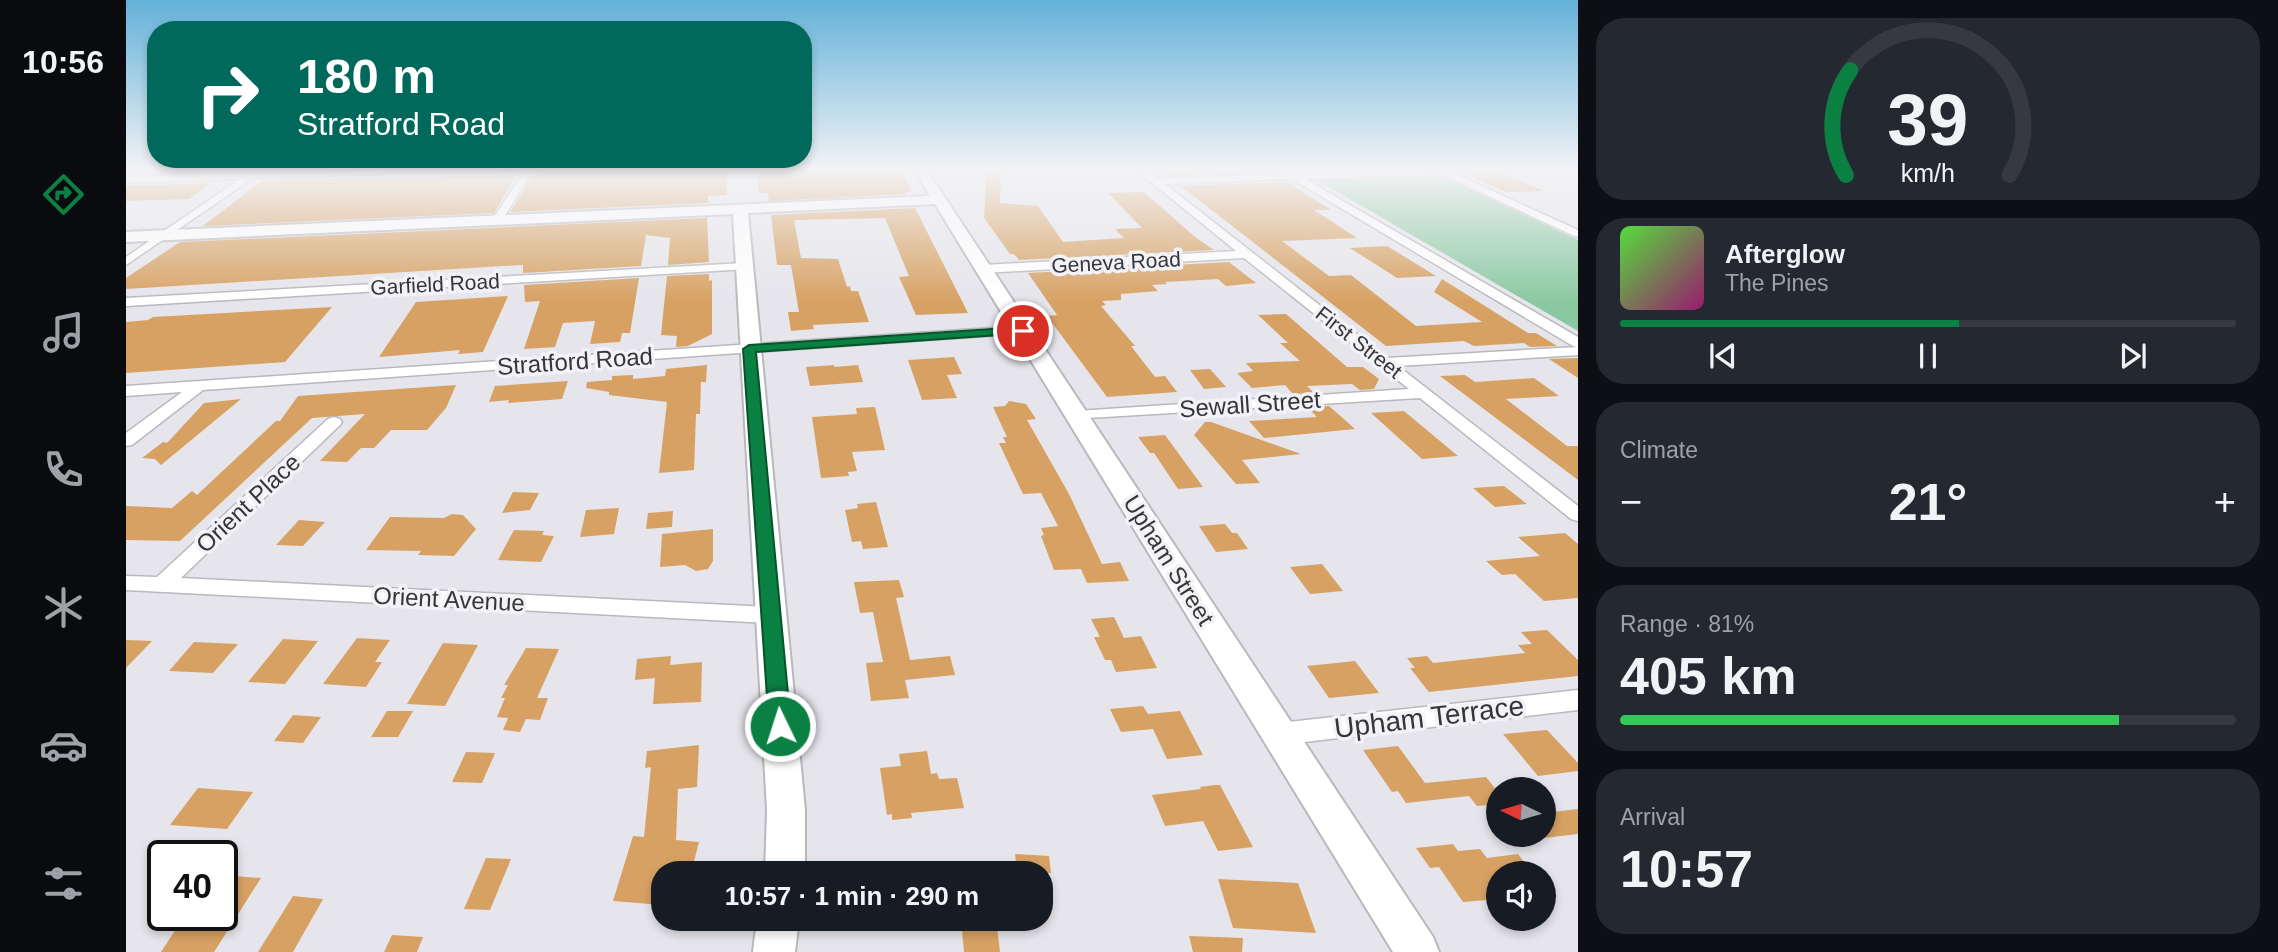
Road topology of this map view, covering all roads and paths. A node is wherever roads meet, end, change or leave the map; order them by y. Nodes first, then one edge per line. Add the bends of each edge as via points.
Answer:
1 (196, 213) edge
2 (501, 213) edge
3 (630, 213) edge
4 (740, 213) edge
5 (949, 213) edge
6 (1196, 213) edge
7 (1358, 213) edge
8 (1533, 213) edge
9 (497, 220) junction
10 (1578, 234) edge
11 (164, 236) junction
12 (126, 237) edge
13 (1248, 254) junction
14 (126, 262) edge
15 (744, 267) junction
16 (985, 269) junction
17 (126, 302) edge
18 (1023, 331) junction
19 (1578, 343) edge
20 (749, 349) junction
21 (1578, 351) edge
22 (1384, 362) junction
23 (200, 386) junction
24 (126, 391) edge
25 (1423, 393) junction
26 (1077, 416) junction
27 (334, 422) dead end
28 (126, 441) edge
29 (1578, 515) edge
30 (126, 583) edge
31 (162, 584) junction
32 (771, 615) junction
33 (1578, 700) edge
34 (1279, 734) junction
35 (785, 861) edge
36 (777, 931) edge
37 (774, 952) edge
38 (1418, 952) edge

1 - 11 street
2 - 9 street
3 - 9 street
4 - 15 street
5 - 16 street, Upham Street
6 - 13 street, First Street
7 - 19 street
8 - 10 street
9 - 11 street
11 - 12 street
11 - 14 street
13 - 16 street, Geneva Road
13 - 22 street, First Street
15 - 17 street, Garfield Road
15 - 20 street
16 - 18 street, Upham Street
18 - 20 street, Stratford Road
18 - 26 street, Upham Street
20 - 23 street, Stratford Road
20 - 32 street
21 - 22 street
22 - 25 street, First Street
23 - 24 street, Stratford Road
23 - 28 street
25 - 26 street, Sewall Street
25 - 29 street, First Street
26 - 34 street, Upham Street
27 - 31 street, Orient Place
30 - 31 street, Orient Avenue
31 - 32 street, Orient Avenue
32 - 35 street via 786,810
33 - 34 street, Upham Terrace
34 - 38 street, Upham Street
36 - 37 street

